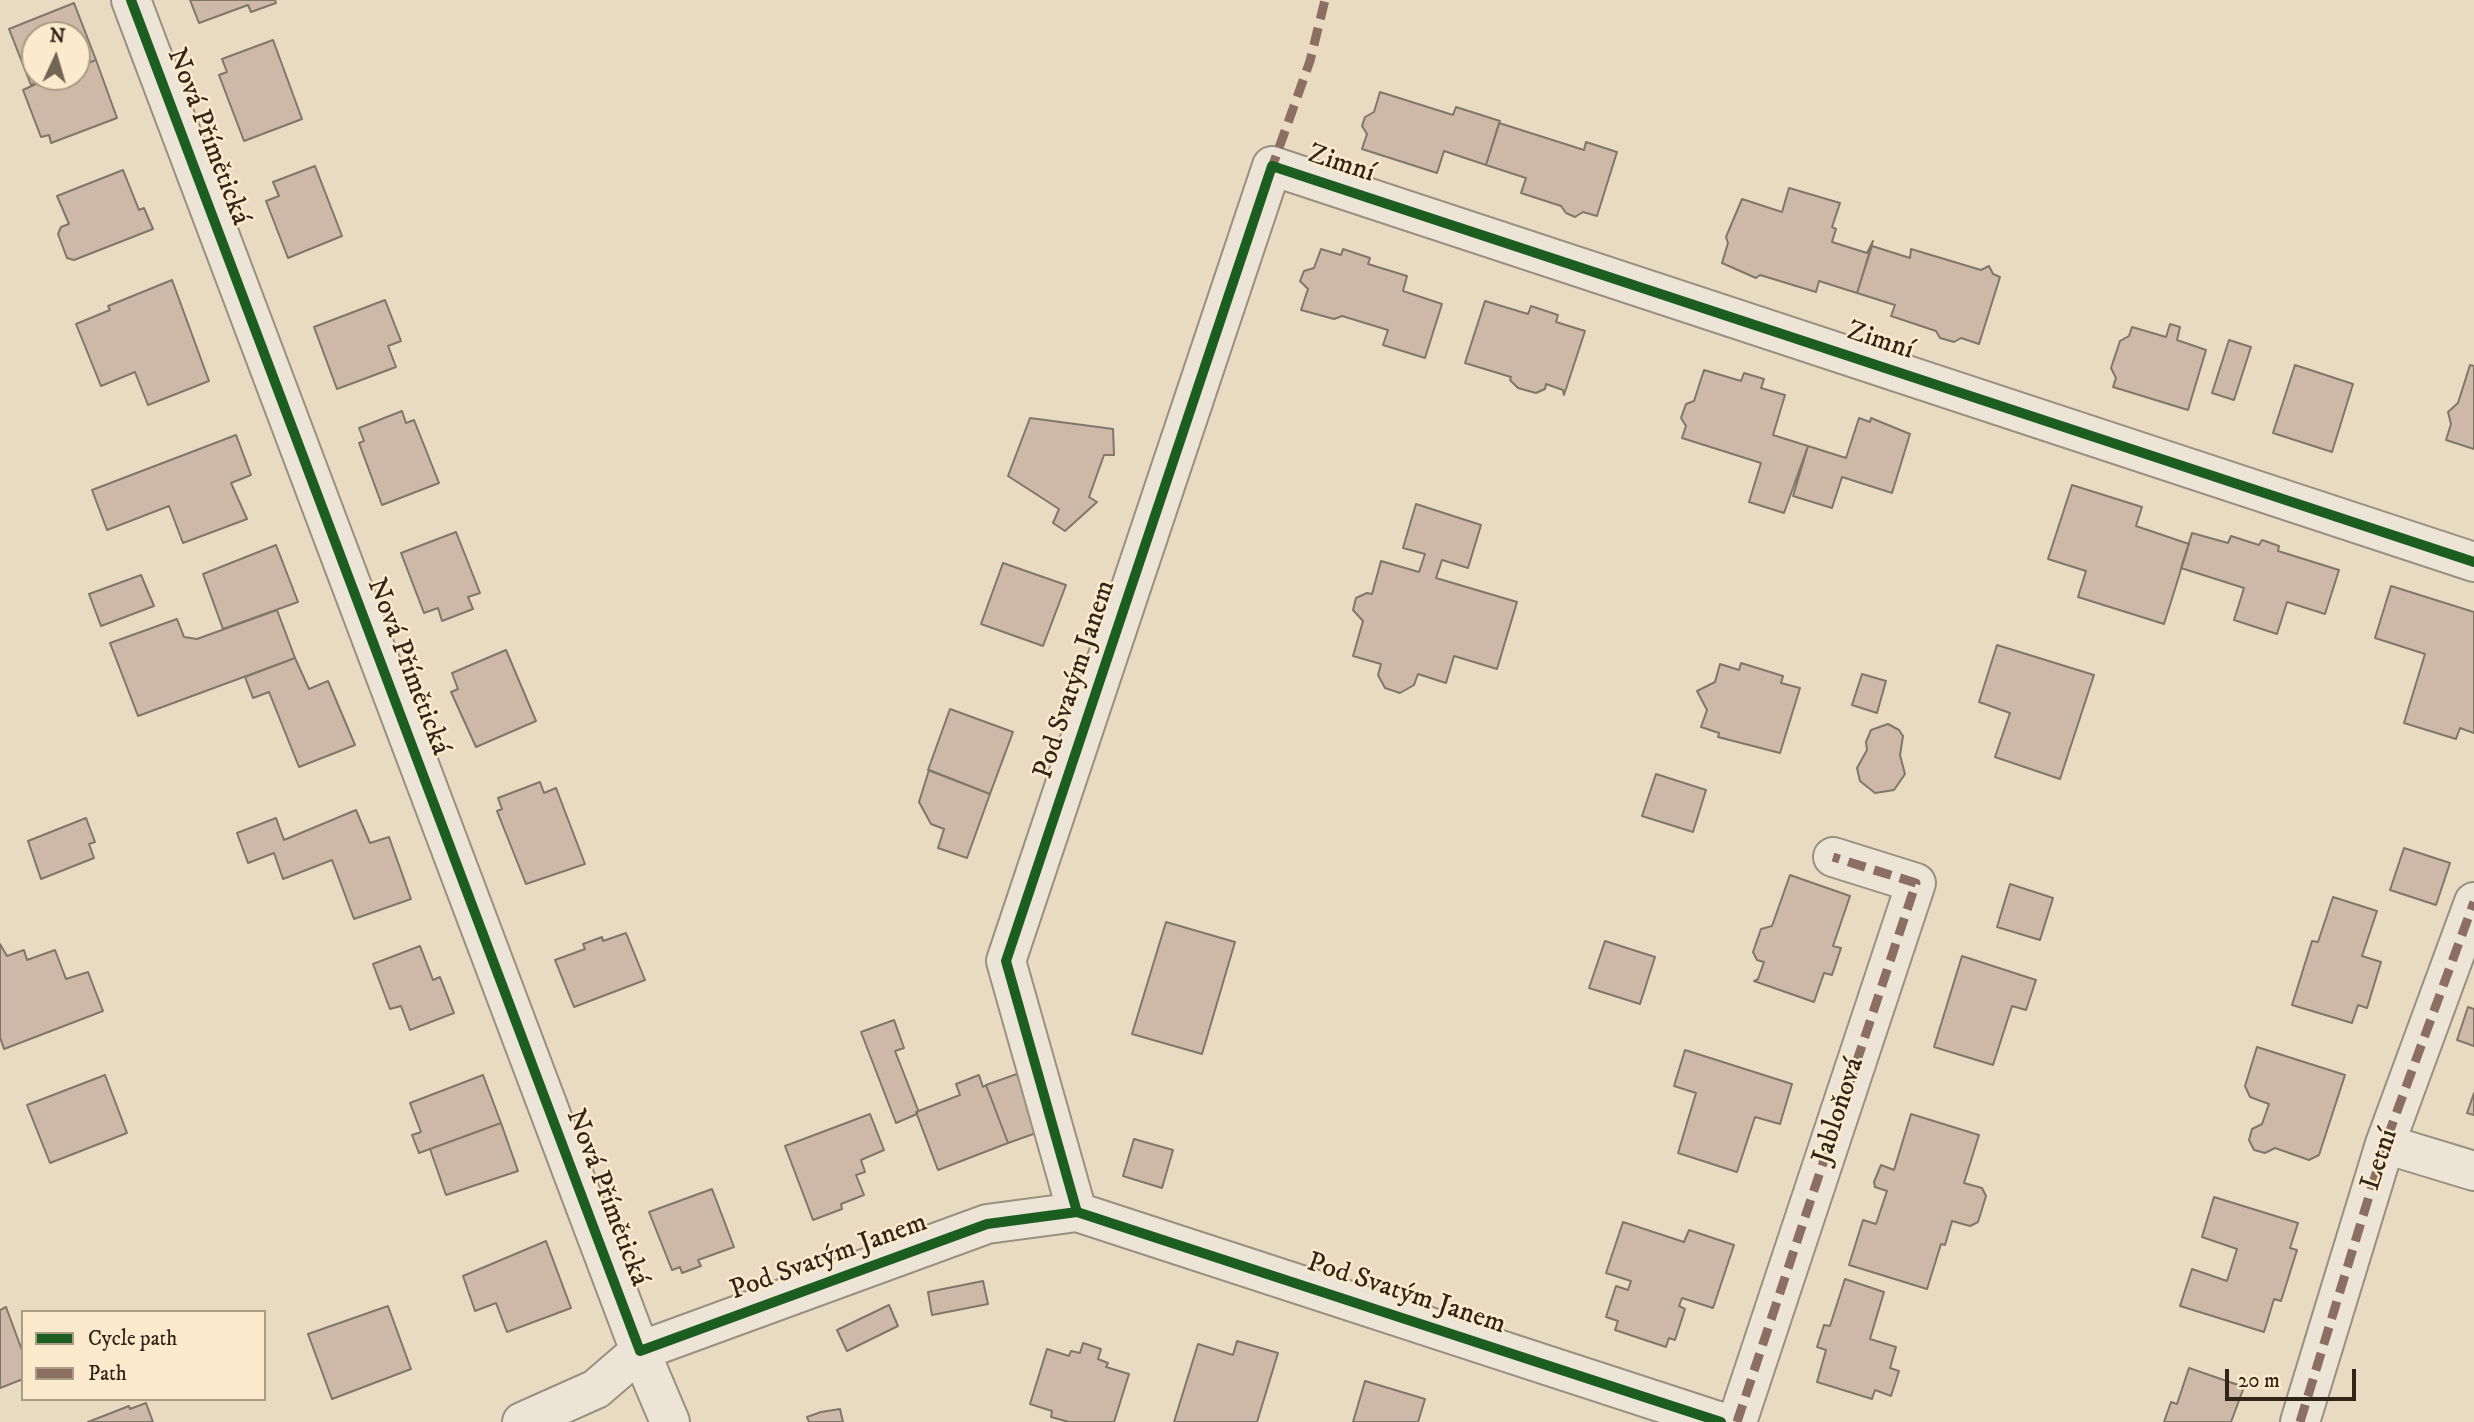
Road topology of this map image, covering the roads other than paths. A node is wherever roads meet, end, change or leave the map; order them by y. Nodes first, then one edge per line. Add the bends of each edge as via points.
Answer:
1 (131, 0) edge
2 (1272, 166) joint
3 (2474, 562) edge
4 (1833, 857) dead end
5 (2474, 902) edge
6 (2385, 1144) junction
7 (2474, 1171) edge
8 (1077, 1212) junction
9 (640, 1351) junction
10 (523, 1422) edge
11 (670, 1422) edge
12 (1721, 1422) edge
13 (1737, 1422) edge
14 (2300, 1422) edge

1 - 9 street, Nová Přímětická
2 - 3 street, Zimní
2 - 8 street, Pod Svatým Janem via 1006,961
4 - 13 street, Jabloňová via 1916,883
5 - 6 street, Letní
6 - 7 street
6 - 14 street, Letní
8 - 9 street, Pod Svatým Janem via 987,1224
8 - 12 street, Pod Svatým Janem
9 - 10 street, Pod Svatým Janem via 596,1389
9 - 11 street, Nová Přímětická

